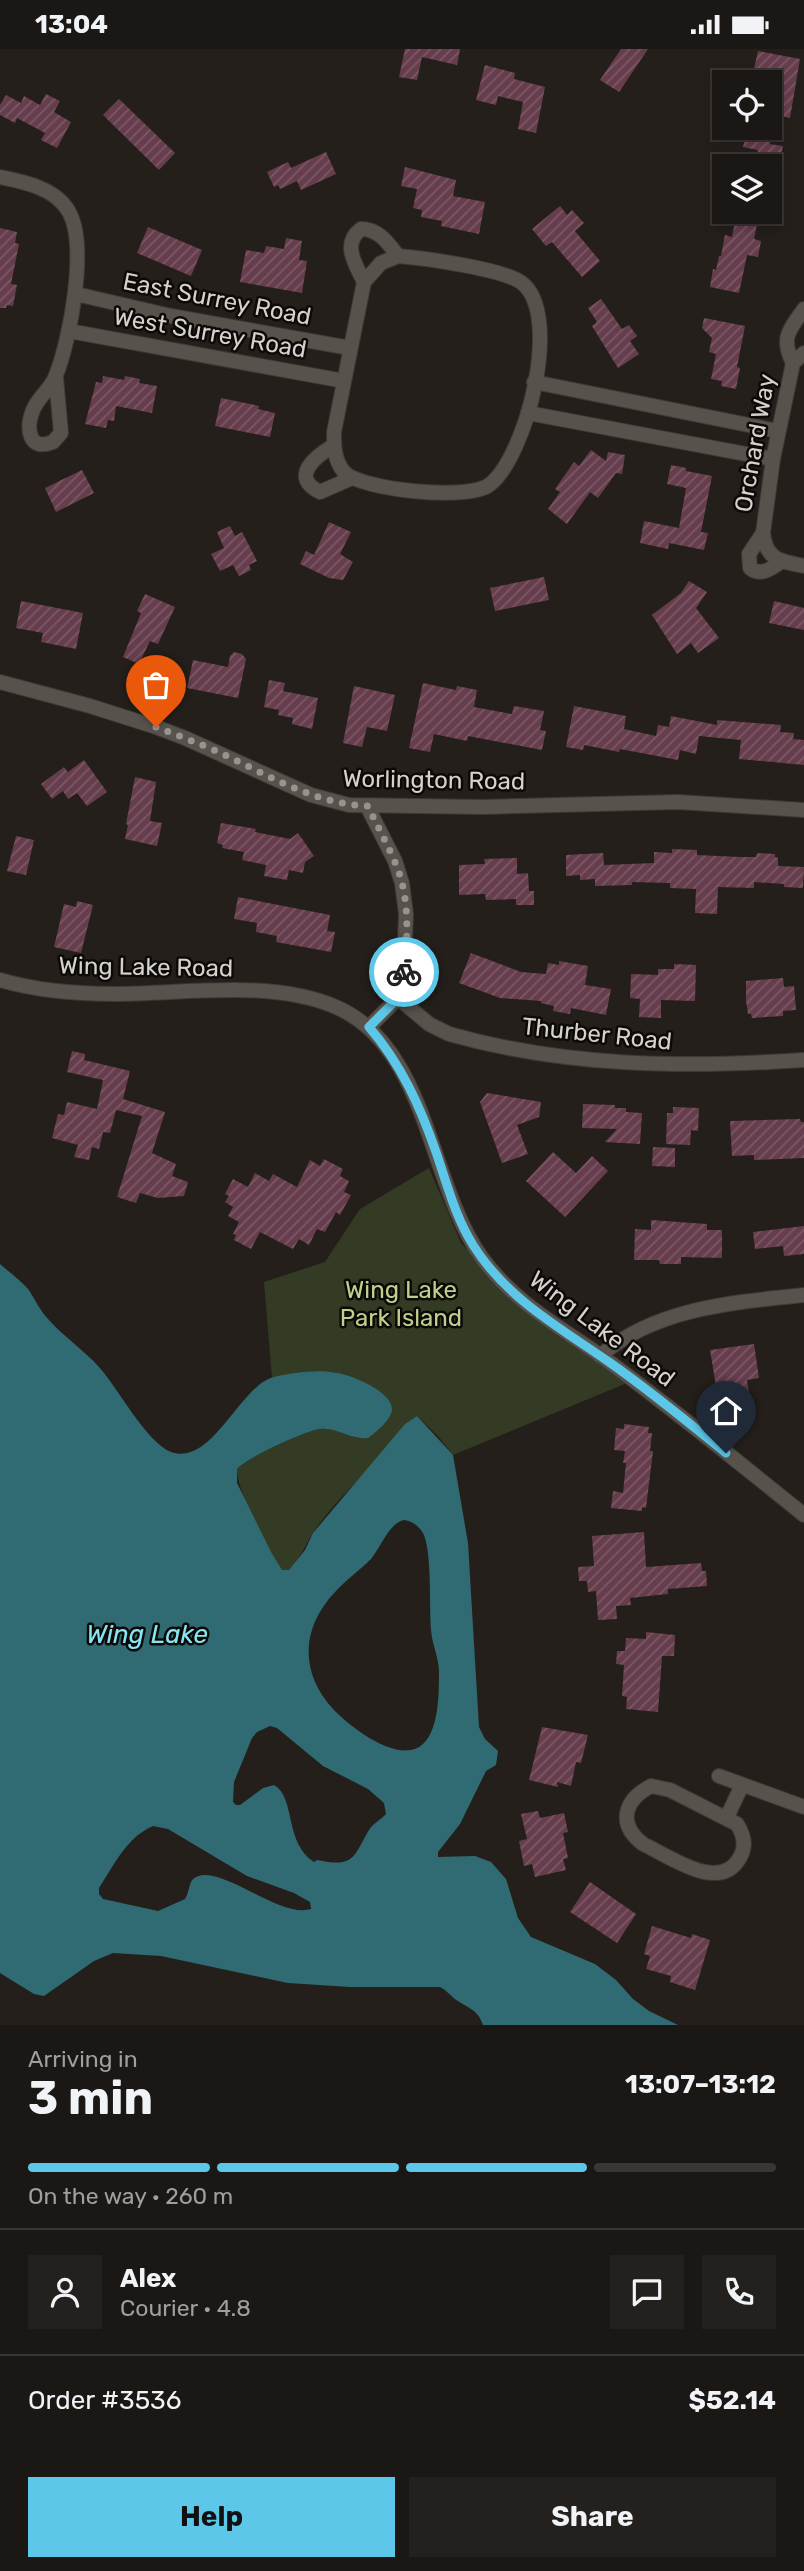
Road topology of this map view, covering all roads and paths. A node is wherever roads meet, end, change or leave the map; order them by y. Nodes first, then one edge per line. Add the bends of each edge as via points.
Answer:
1 (0, 177) edge
2 (398, 256) junction
3 (364, 282) junction
4 (76, 294) junction
5 (804, 311) edge
6 (69, 331) junction
7 (350, 348) junction
8 (799, 358) edge
9 (56, 378) dead end
10 (344, 381) junction
11 (534, 382) junction
12 (528, 413) junction
13 (778, 431) junction
14 (334, 446) junction
15 (772, 459) junction
16 (352, 478) junction
17 (762, 533) junction
18 (782, 561) junction
19 (804, 566) edge
20 (0, 682) edge
21 (368, 806) junction
22 (804, 810) edge
23 (0, 980) edge
24 (398, 998) junction
25 (369, 1027) junction
26 (804, 1060) edge
27 (804, 1295) edge
28 (600, 1356) junction
29 (804, 1515) edge
30 (719, 1776) dead end
31 (742, 1785) junction
32 (804, 1807) edge
33 (727, 1817) junction

1 - 4 street via 47,191 70,213
2 - 3 street via 381,264
2 - 3 street via 372,230 355,233 350,250
2 - 11 street via 504,274 525,285 539,318
3 - 7 street
4 - 6 street
4 - 7 street, East Surrey Road
5 - 8 street, Orchard Way via 787,337 788,353
6 - 9 street
6 - 10 street, West Surrey Road
7 - 10 street
8 - 13 street, Orchard Way
10 - 14 street
11 - 12 street
11 - 13 street
12 - 15 street
12 - 16 street via 505,467 492,483 474,492 424,492
13 - 15 street, Orchard Way
14 - 16 street via 340,465
14 - 16 street via 311,461 306,478 310,486 320,492
15 - 17 street, Orchard Way
17 - 18 street, Orchard Way via 768,552
17 - 18 street, Orchard Way via 749,554 750,568 759,573
18 - 19 street
20 - 21 street, Worlington Road via 166,731 311,795
21 - 22 street, Worlington Road via 678,802
21 - 24 street via 395,860 405,898 404,968
23 - 25 street, Wing Lake Road via 91,993 273,993 335,1007
24 - 25 street
24 - 26 street, Thurber Road via 449,1034 593,1061 702,1066
25 - 28 street, Wing Lake Road via 408,1082 456,1212 484,1261 534,1312
27 - 28 street via 678,1315 631,1333
28 - 29 street, Wing Lake Road
30 - 31 street
31 - 32 street
31 - 33 street
33 - 33 street via 651,1786 638,1793 626,1816 628,1828 643,1844 713,1875 731,1870 742,1854 743,1833

